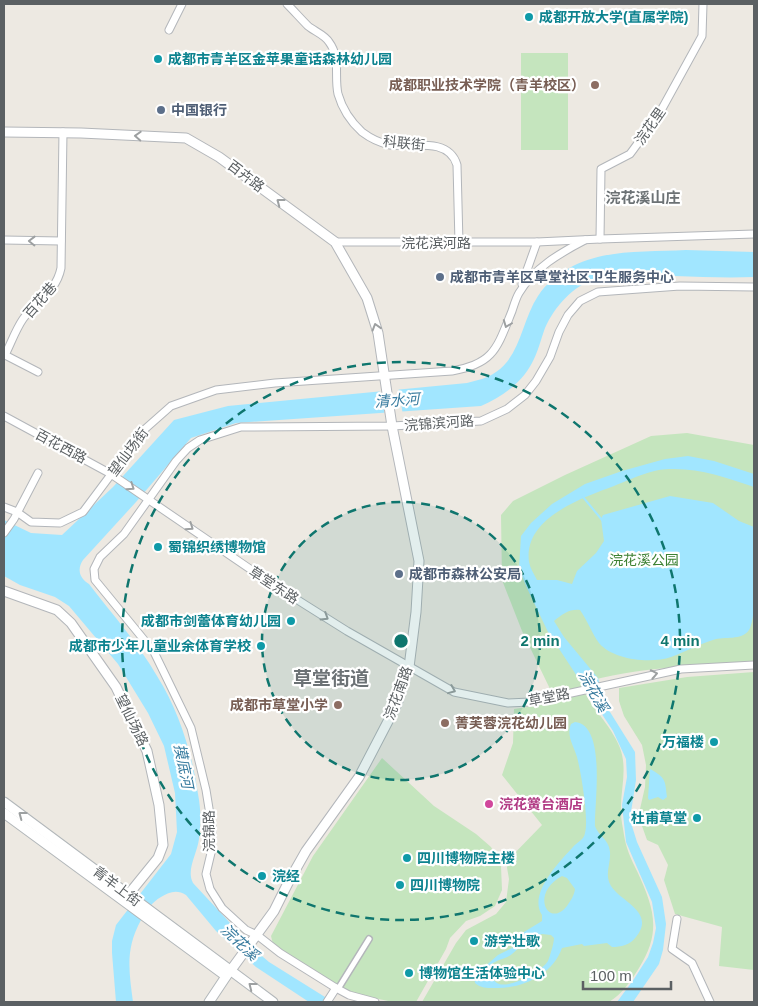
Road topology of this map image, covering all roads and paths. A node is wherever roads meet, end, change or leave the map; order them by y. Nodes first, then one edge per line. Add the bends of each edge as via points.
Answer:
1 (182, 4) edge
2 (287, 4) edge
3 (703, 4) edge
4 (169, 30) dead end
5 (4, 132) edge
6 (63, 132) junction
7 (754, 234) edge
8 (600, 239) junction
9 (4, 240) edge
10 (585, 240) junction
11 (61, 241) junction
12 (335, 242) junction
13 (537, 242) junction
14 (459, 243) junction
15 (754, 287) edge
16 (519, 294) junction
17 (4, 355) edge
18 (38, 372) dead end
19 (384, 375) junction
20 (4, 416) edge
21 (391, 422) junction
22 (38, 473) dead end
23 (114, 476) junction
24 (147, 498) junction
25 (4, 508) edge
26 (15, 516) junction
27 (4, 533) edge
28 (4, 591) edge
29 (754, 666) edge
30 (409, 667) junction
31 (4, 802) edge
32 (4, 813) edge
33 (129, 898) junction
34 (678, 919) dead end
35 (257, 935) junction
36 (369, 939) dead end
37 (229, 973) junction
38 (337, 989) junction
39 (328, 1000) edge
40 (209, 1002) edge
41 (273, 1002) edge
42 (374, 1002) edge
43 (710, 1002) edge

1 - 4 street
2 - 14 street, 科联街 via 329,42 338,62 338,93 347,115 361,131 389,145 437,146 455,158
3 - 8 street, 浣花里 via 702,36 658,116 630,154 601,169
5 - 6 street, 百卉路
6 - 11 street, 百花巷
12 -> 6 street, 百卉路 via 219,156 186,138
7 - 8 street, 浣花滨河路
8 - 10 street, 浣花滨河路
11 -> 9 street
10 - 13 street, 浣花滨河路
10 - 16 street, 浣花滨河路 via 547,263 530,278
11 - 17 street, 百花巷 via 59,279 23,319
12 - 14 street, 浣花滨河路
19 -> 12 street, 百卉路 via 378,333 366,298
13 - 14 street, 浣花滨河路
13 - 16 street, 浣花滨河路
15 - 21 street, 浣锦滨河路 via 680,286 598,292 580,301 568,315 536,381 507,409 481,421
16 -> 19 street, 浣花滨河路 via 500,341 482,362 452,371
17 - 18 street
19 - 21 street, 浣花南路
19 - 23 street, 望仙场街 via 275,382 216,390 171,406 145,429
20 - 23 street, 百花西路
21 - 24 street, 浣锦滨河路 via 242,427 200,440 176,461
21 - 30 street, 浣花南路 via 419,561
22 - 26 street
23 -> 24 street, 百花西路
23 - 26 street, 望仙场街 via 83,512 60,523 31,522
24 -> 30 street, 草堂东路 via 269,582
24 - 35 street, 浣锦路 via 124,534 100,557 94,569 95,580 154,652 191,728 212,827 206,874 210,889 222,908 246,930
25 - 26 street, 望仙场街
26 - 27 street
28 - 33 street, 望仙场路 via 57,610 70,623 116,687 147,751 159,805 163,845 158,858
30 -> 29 street, 草堂路 via 454,692 508,702 537,700 680,669
30 - 35 street, 浣花南路 via 397,704 359,777 306,851 274,911
33 -> 31 street, 青羊上街
32 - 33 street, 青羊上街
33 - 37 street, 青羊上街
34 - 43 street via 672,949 692,963
35 - 37 street, 浣花南路
35 - 38 street, 浣锦路
36 - 38 street
37 - 40 street, 浣花南路
41 -> 37 street, 青羊上街
38 - 39 street
38 - 42 street, 浣锦路

